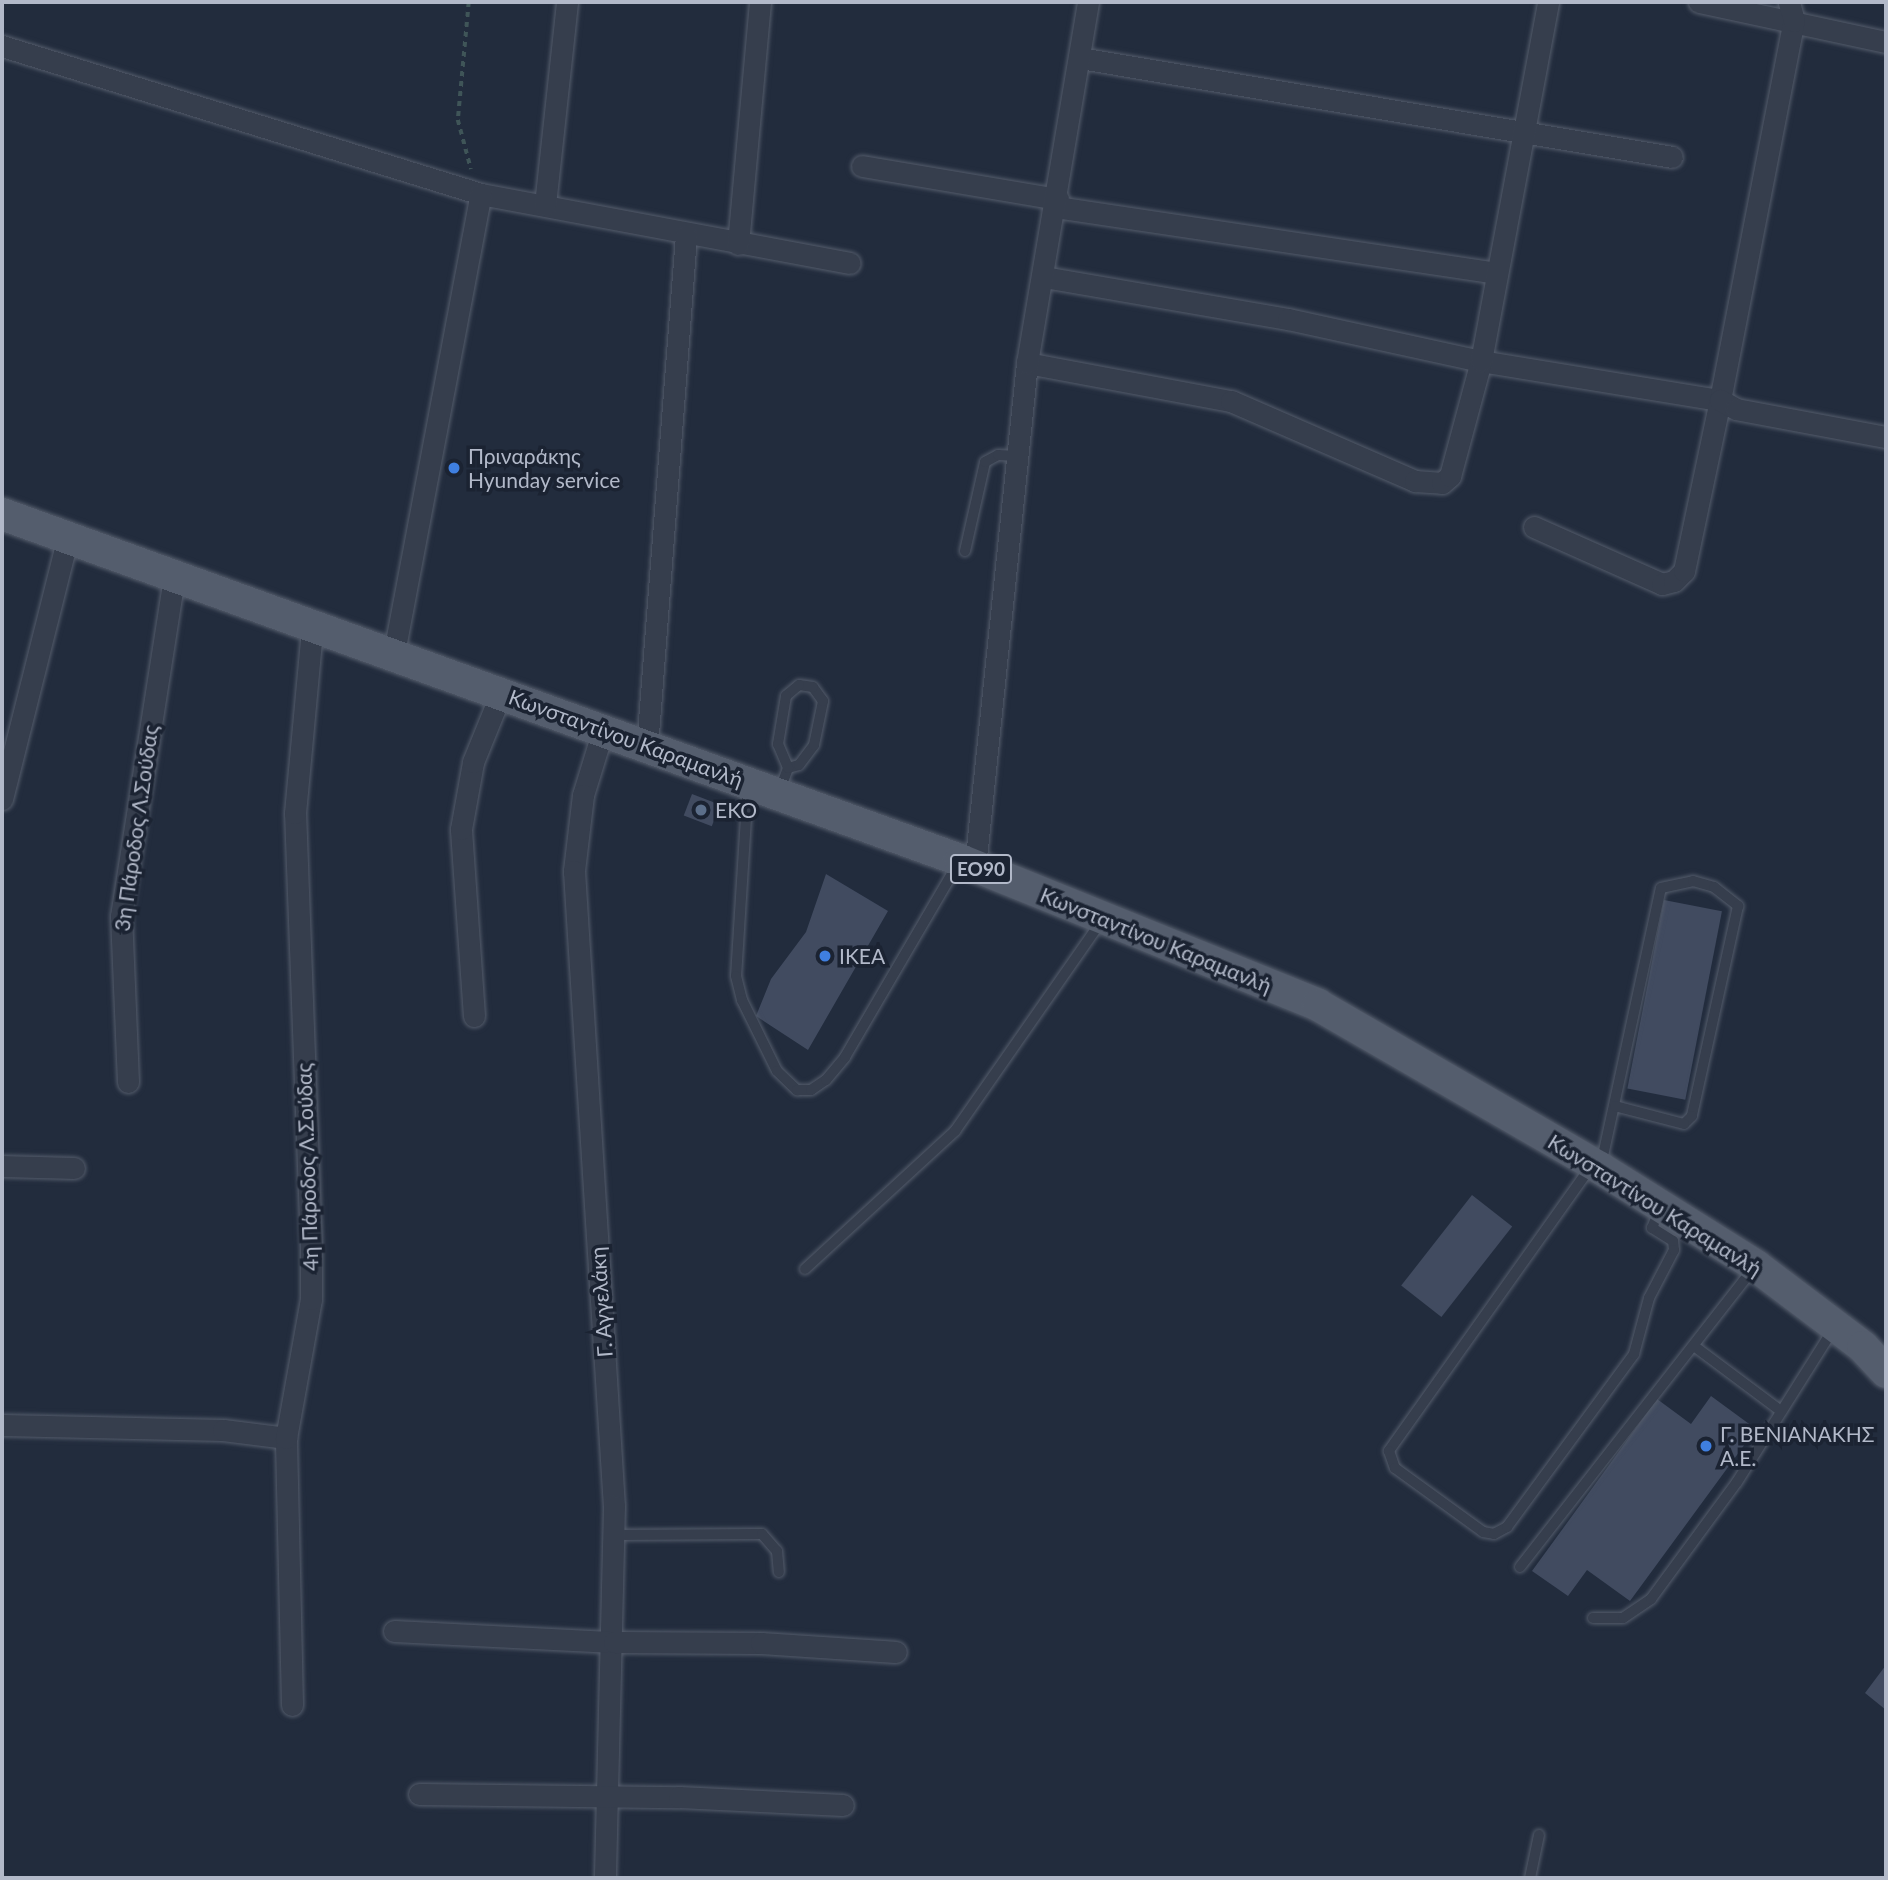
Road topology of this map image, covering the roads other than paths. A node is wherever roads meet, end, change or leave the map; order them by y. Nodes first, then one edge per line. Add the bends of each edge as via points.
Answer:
1 (568, 2) edge
2 (760, 2) edge
3 (1088, 2) edge
4 (1548, 2) edge
5 (1699, 2) edge
6 (1791, 11) edge
7 (1886, 41) edge
8 (2, 46) edge
9 (1080, 58) junction
10 (1524, 129) junction
11 (1672, 157) dead end
12 (862, 166) dead end
13 (481, 194) junction
14 (1057, 203) junction
15 (545, 205) junction
16 (686, 235) junction
17 (737, 244) junction
18 (850, 263) dead end
19 (1496, 273) junction
20 (1044, 277) junction
21 (1481, 361) junction
22 (1027, 363) junction
23 (1720, 400) junction
24 (1886, 437) edge
25 (1017, 456) junction
26 (2, 514) edge
27 (1535, 527) dead end
28 (68, 537) junction
29 (965, 551) dead end
30 (174, 576) junction
31 (312, 628) junction
32 (393, 658) junction
33 (500, 693) junction
34 (603, 730) junction
35 (647, 747) junction
36 (783, 780) junction
37 (749, 782) junction
38 (2, 799) edge
39 (968, 863) junction
40 (1103, 920) junction
41 (474, 1016) dead end
42 (128, 1082) dead end
43 (1615, 1106) junction
44 (2, 1166) edge
45 (1596, 1167) junction
46 (74, 1168) dead end
47 (1661, 1206) junction
48 (1756, 1266) junction
49 (805, 1269) dead end
50 (1836, 1326) junction
51 (1694, 1346) junction
52 (1886, 1372) edge
53 (1781, 1411) junction
54 (2, 1425) edge
55 (286, 1438) junction
56 (614, 1535) junction
57 (1520, 1567) dead end
58 (779, 1572) dead end
59 (1593, 1618) dead end
60 (394, 1631) dead end
61 (614, 1642) junction
62 (896, 1653) dead end
63 (292, 1705) dead end
64 (419, 1794) dead end
65 (610, 1795) junction
66 (843, 1805) dead end
67 (1539, 1835) dead end
68 (605, 1878) edge
69 (1530, 1878) edge

1 - 15 street
2 - 17 street
3 - 9 street
4 - 10 street
5 - 6 street
6 - 7 street
6 - 23 street
8 - 13 street
9 - 10 street
9 - 14 street
10 - 11 street
10 - 19 street
12 - 14 street
13 - 15 street
13 - 32 street
14 - 19 street
14 - 20 street
15 - 16 street
16 - 17 street
16 - 35 street
17 - 18 street
19 - 21 street
20 - 21 street via 1288,320
20 - 22 street
21 - 22 street via 1450,475 1442,483 1428,484 1231,401
21 - 23 street
22 - 25 street
23 - 24 street via 1736,409
23 - 27 street via 1684,571 1674,581 1662,584
25 - 29 lane via 998,455 985,462
25 - 39 street
26 - 28 main road, Κωνσταντίνου Καραμανλή / ΕΟ90
28 - 30 main road, Κωνσταντίνου Καραμανλή / ΕΟ90
28 - 38 street
30 - 31 main road, Κωνσταντίνου Καραμανλή / ΕΟ90
30 - 42 street, 3η Πάροδος Λ.Σούδας via 121,916
31 - 32 main road, Κωνσταντίνου Καραμανλή / ΕΟ90
31 - 55 street, 4η Πάροδος Λ.Σούδας via 295,813 310,1299
32 - 33 main road, Κωνσταντίνου Καραμανλή / ΕΟ90
33 - 34 main road, Κωνσταντίνου Καραμανλή / ΕΟ90
33 - 41 street via 470,774 461,829
34 - 35 main road, Κωνσταντίνου Καραμανλή / ΕΟ90
34 - 56 street, Γ. Αγγελάκη via 581,808 574,871
35 - 37 main road, Κωνσταντίνου Καραμανλή / ΕΟ90
36 - 36 lane via 814,745 823,701 813,687 799,685 786,696 778,744
36 - 37 main road, Κωνσταντίνου Καραμανλή / ΕΟ90
36 - 39 main road, Κωνσταντίνου Καραμανλή / ΕΟ90
37 - 39 lane via 741,848 736,976 742,1000 777,1071 797,1090 811,1090 826,1080 845,1057
39 - 40 main road, Κωνσταντίνου Καραμανλή / ΕΟ90
40 - 45 main road, Κωνσταντίνου Καραμανλή / ΕΟ90 via 1318,1005
40 - 49 lane via 955,1131
43 - 43 lane via 1661,888 1693,881 1714,887 1738,906 1692,1116 1684,1124
43 - 45 lane
44 - 46 street
45 - 47 main road, Κωνσταντίνου Καραμανλή / ΕΟ90
45 - 47 lane via 1389,1451 1395,1468 1483,1532 1494,1534 1507,1527 1634,1354 1649,1298 1674,1250 1673,1241 1652,1227
47 - 48 main road, Κωνσταντίνου Καραμανλή / ΕΟ90
48 - 50 main road, Κωνσταντίνου Καραμανλή / ΕΟ90
48 - 51 lane
50 - 52 main road, Κωνσταντίνου Καραμανλή / ΕΟ90
50 - 53 lane
51 - 53 lane
51 - 57 lane
53 - 59 lane via 1737,1482 1651,1599 1622,1618
54 - 55 street via 223,1430
55 - 63 street, 4η Πάροδος Λ.Σούδας
56 - 58 lane via 762,1534 777,1551
56 - 61 street, Γ. Αγγελάκη
60 - 61 street
61 - 62 street via 761,1643
61 - 65 street, Γ. Αγγελάκη
64 - 65 street
65 - 66 street
65 - 68 street, Γ. Αγγελάκη
67 - 69 lane

